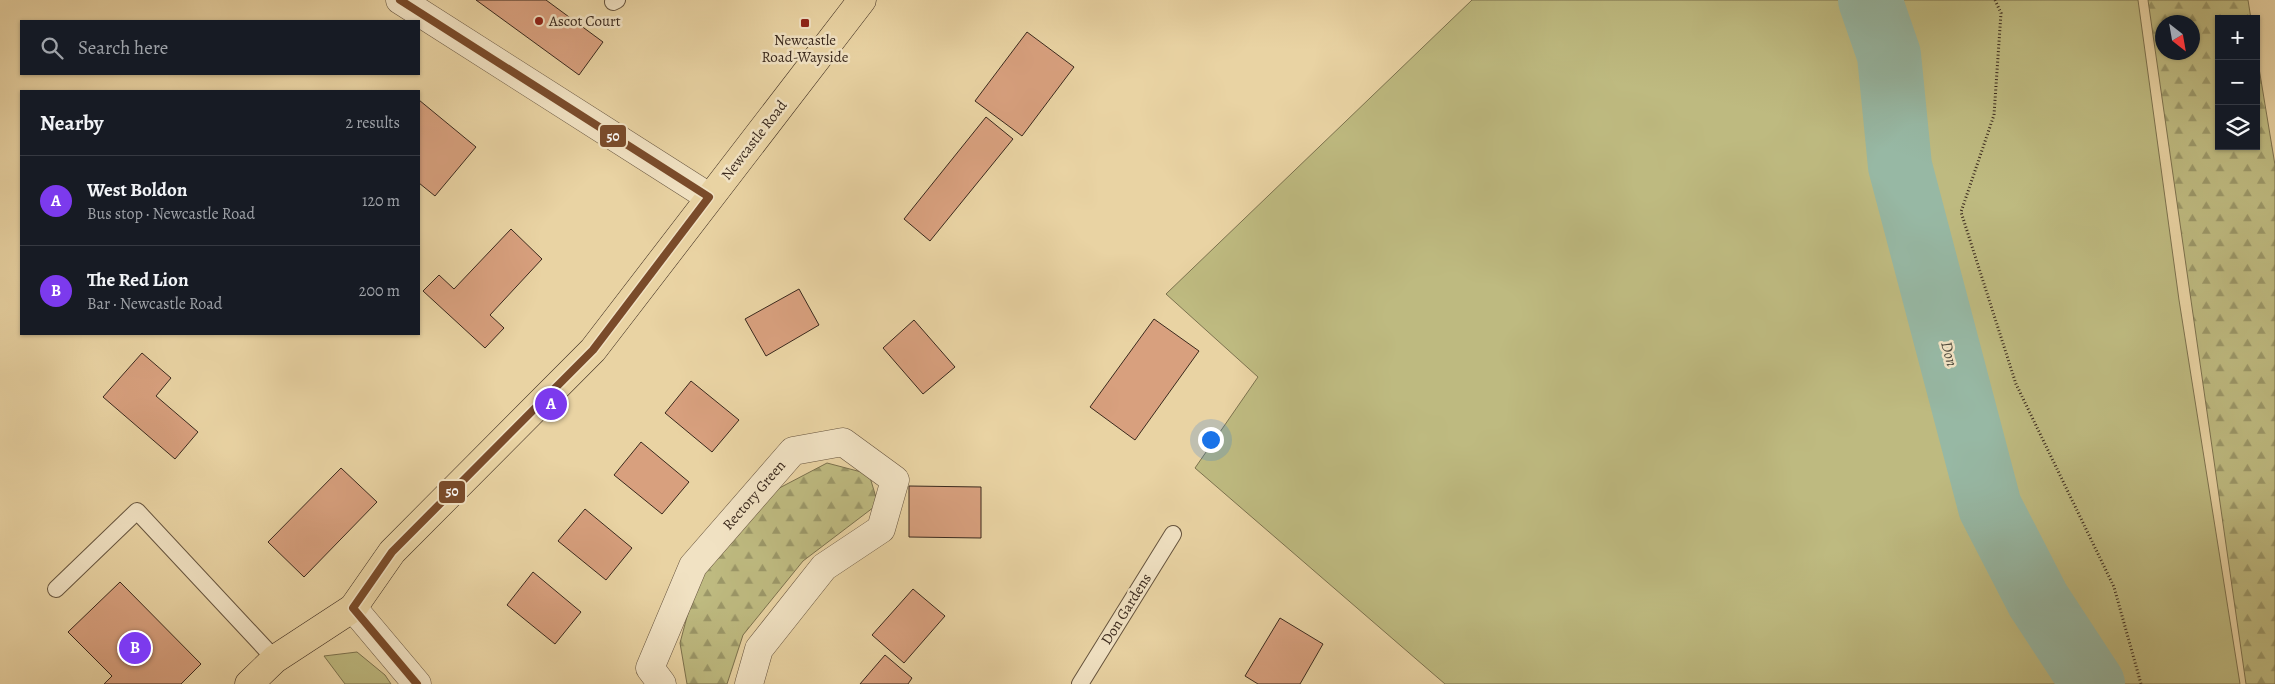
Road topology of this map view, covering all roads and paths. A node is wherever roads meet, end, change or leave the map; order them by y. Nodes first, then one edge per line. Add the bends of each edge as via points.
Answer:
1 (400, 0) edge
2 (862, 0) edge
3 (1995, 0) edge
4 (709, 197) junction
5 (1173, 534) dead end
6 (56, 588) dead end
7 (353, 608) junction
8 (275, 659) junction
9 (249, 684) edge
10 (417, 684) edge
11 (662, 684) edge
12 (749, 684) edge
13 (1080, 684) edge
14 (2141, 684) edge

1 - 4 street
2 - 4 main road, Newcastle Road
3 - 14 path via 2000,13 1994,115 1962,212 2016,384 2114,587
4 - 7 main road, Newcastle Road via 593,350 392,552
5 - 13 lane, Don Gardens
6 - 8 lane via 137,511
7 - 8 main road, Newcastle Road
7 - 10 street
8 - 9 main road, Newcastle Road
11 - 12 street, Rectory Green via 650,668 693,566 792,451 843,442 895,480 882,529 824,567 759,649

